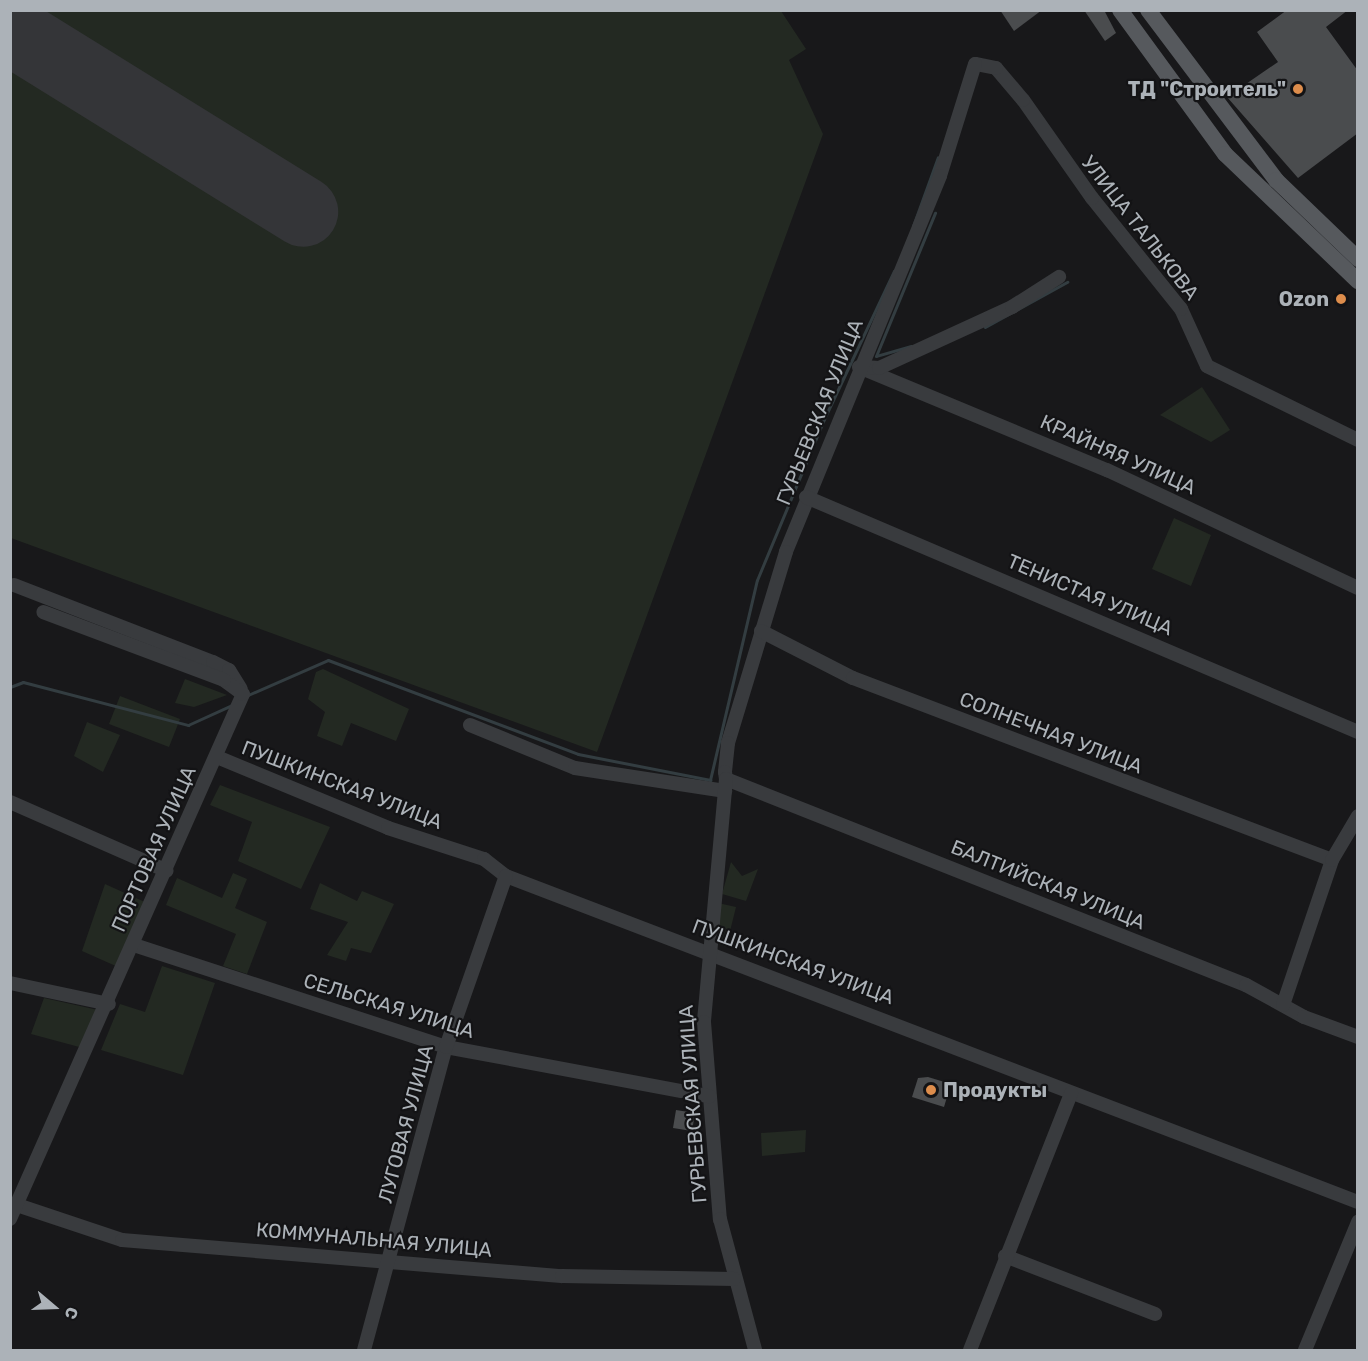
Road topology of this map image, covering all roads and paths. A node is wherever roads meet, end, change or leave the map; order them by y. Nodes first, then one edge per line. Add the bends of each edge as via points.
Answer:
1 (1120, 10) edge
2 (1148, 10) edge
3 (970, 72) joint
4 (1358, 260) edge
5 (1059, 277) dead end
6 (1358, 281) edge
7 (859, 367) junction
8 (1358, 440) edge
9 (806, 498) junction
10 (14, 585) dead end
11 (1358, 588) edge
12 (43, 612) dead end
13 (761, 631) junction
14 (243, 693) junction
15 (470, 725) dead end
16 (1358, 732) edge
17 (217, 757) junction
18 (725, 781) junction
19 (10, 802) edge
20 (1358, 816) edge
21 (1352, 842) edge
22 (1332, 860) junction
23 (167, 871) junction
24 (507, 876) junction
25 (134, 945) junction
26 (708, 952) junction
27 (10, 983) edge
28 (109, 1004) junction
29 (1283, 1005) junction
30 (1358, 1037) edge
31 (446, 1047) junction
32 (1071, 1093) junction
33 (709, 1096) junction
34 (1358, 1202) edge
35 (17, 1205) junction
36 (10, 1219) edge
37 (1358, 1222) edge
38 (1005, 1256) junction
39 (389, 1260) junction
40 (734, 1279) junction
41 (1155, 1314) dead end
42 (364, 1350) edge
43 (754, 1350) edge
44 (970, 1350) edge
45 (1305, 1350) edge

1 - 6 main road via 1226,154
2 - 4 main road via 1276,180
3 - 7 street, ГУРЬЕВСКАЯ УЛИЦА via 940,176
3 - 8 street, УЛИЦА ТАЛЬКОВА via 975,64 990,64 1023,100 1092,198 1181,309 1207,366
5 - 7 street via 1012,307 879,368
7 - 9 street, ГУРЬЕВСКАЯ УЛИЦА
7 - 11 street, КРАЙНЯЯ УЛИЦА via 1107,470
9 - 13 street, ГУРЬЕВСКАЯ УЛИЦА
9 - 16 street, ТЕНИСТАЯ УЛИЦА
10 - 14 street via 213,662 229,670
12 - 14 street
13 - 18 street, ГУРЬЕВСКАЯ УЛИЦА via 728,743
13 - 22 street, СОЛНЕЧНАЯ УЛИЦА via 853,678
14 - 17 street, ПОРТОВАЯ УЛИЦА
15 - 18 street, БАЛТИЙСКАЯ УЛИЦА via 575,768
17 - 23 street, ПОРТОВАЯ УЛИЦА
17 - 24 street, ПУШКИНСКАЯ УЛИЦА via 388,828 484,859
18 - 26 street, ГУРЬЕВСКАЯ УЛИЦА
18 - 29 street, БАЛТИЙСКАЯ УЛИЦА via 1246,985
19 - 23 street
20 - 21 street
21 - 22 street
22 - 29 street
23 - 25 street, ПОРТОВАЯ УЛИЦА
24 - 26 street, ПУШКИНСКАЯ УЛИЦА
24 - 31 street, ЛУГОВАЯ УЛИЦА
25 - 28 street, ПОРТОВАЯ УЛИЦА
25 - 31 street, СЕЛЬСКАЯ УЛИЦА
26 - 32 street, ПУШКИНСКАЯ УЛИЦА
26 - 33 street, ГУРЬЕВСКАЯ УЛИЦА
27 - 28 street
28 - 35 street, ПОРТОВАЯ УЛИЦА
29 - 30 street, БАЛТИЙСКАЯ УЛИЦА
31 - 33 street, СЕЛЬСКАЯ УЛИЦА
31 - 39 street, ЛУГОВАЯ УЛИЦА
32 - 34 street, ПУШКИНСКАЯ УЛИЦА
32 - 38 street
33 - 40 street, ГУРЬЕВСКАЯ УЛИЦА via 720,1218
35 - 36 street, ПОРТОВАЯ УЛИЦА
35 - 39 street, КОММУНАЛЬНАЯ УЛИЦА via 122,1240
37 - 45 street
38 - 41 street
38 - 44 street
39 - 40 street, КОММУНАЛЬНАЯ УЛИЦА via 562,1276
39 - 42 street, ЛУГОВАЯ УЛИЦА
40 - 43 street, ГУРЬЕВСКАЯ УЛИЦА

